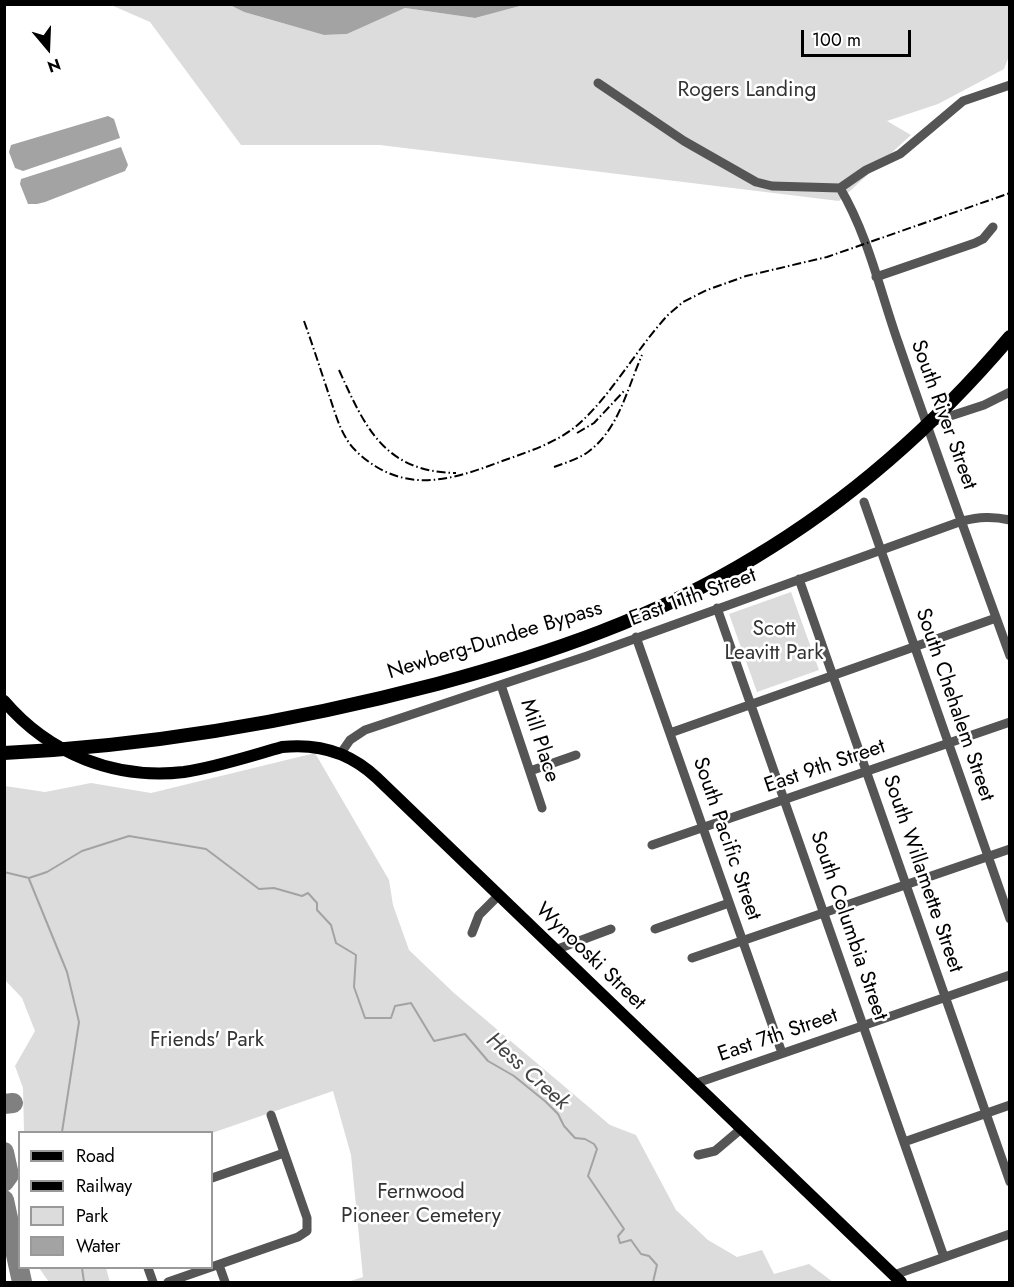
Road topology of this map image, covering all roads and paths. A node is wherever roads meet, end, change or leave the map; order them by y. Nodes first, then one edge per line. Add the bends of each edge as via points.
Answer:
1 (598, 83) dead end
2 (1010, 85) edge
3 (840, 188) junction
4 (993, 227) dead end
5 (876, 277) junction
6 (1010, 337) edge
7 (1010, 392) edge
8 (927, 424) junction
9 (864, 502) dead end
10 (1010, 520) edge
11 (962, 521) junction
12 (881, 550) junction
13 (799, 579) junction
14 (717, 608) junction
15 (996, 618) junction
16 (636, 637) junction
17 (915, 647) junction
18 (1010, 656) edge
19 (833, 676) junction
20 (501, 685) junction
21 (6, 703) edge
22 (751, 705) junction
23 (1010, 722) edge
24 (670, 734) junction
25 (948, 743) junction
26 (4, 753) edge
27 (341, 753) junction
28 (576, 755) dead end
29 (530, 771) junction
30 (867, 771) junction
31 (784, 800) junction
32 (542, 808) dead end
33 (703, 828) junction
34 (652, 845) dead end
35 (1010, 849) edge
36 (988, 856) junction
37 (906, 885) junction
38 (499, 895) junction
39 (729, 903) junction
40 (824, 913) junction
41 (1010, 920) edge
42 (611, 929) dead end
43 (655, 929) dead end
44 (472, 933) dead end
45 (743, 941) junction
46 (555, 950) junction
47 (692, 958) dead end
48 (1010, 975) edge
49 (945, 997) junction
50 (863, 1025) junction
51 (782, 1053) junction
52 (694, 1084) junction
53 (1010, 1105) edge
54 (986, 1113) junction
55 (271, 1115) dead end
56 (741, 1129) junction
57 (904, 1142) junction
58 (284, 1153) junction
59 (698, 1155) dead end
60 (213, 1178) edge
61 (1010, 1182) edge
62 (1010, 1234) edge
63 (944, 1257) junction
64 (219, 1265) junction
65 (213, 1267) edge
66 (207, 1269) edge
67 (898, 1279) edge
68 (168, 1282) edge
69 (225, 1282) edge

1 - 3 street via 684,141 756,182
2 - 3 street via 963,101 900,154 860,173
3 - 5 street, South River Street
4 - 5 street via 975,243
5 - 8 street, South River Street
6 - 26 highway, Newberg-Dundee Bypass via 971,382 905,446 842,498 780,542 638,617 581,640 473,674 368,701 256,724 116,744
7 - 8 street
8 - 11 street, South River Street
9 - 12 street, South Chehalem Street
10 - 11 street, East 11th Street via 992,516
11 - 12 street, East 11th Street
11 - 15 street, South River Street
12 - 13 street, East 11th Street
12 - 17 street, South Chehalem Street
13 - 14 street, East 11th Street
13 - 19 street, South Willamette Street
14 - 16 street, East 11th Street
14 - 22 street, South Columbia Street
15 - 17 street
15 - 18 street, South River Street
16 - 20 street, East 11th Street
16 - 24 street, South Pacific Street
17 - 19 street
17 - 25 street, South Chehalem Street
19 - 22 street
19 - 30 street, South Willamette Street
20 - 27 street, East 11th Street via 364,730
20 - 29 street, Mill Place
21 - 27 main road, Wynooski Street via 52,744 95,764 124,770 185,771 282,747 316,746
22 - 24 street
22 - 31 street, South Columbia Street
23 - 25 street, East 9th Street
24 - 33 street, South Pacific Street
25 - 30 street, East 9th Street
25 - 36 street, South Chehalem Street
27 - 38 main road, Wynooski Street via 365,767
28 - 29 street
29 - 32 street, Mill Place
30 - 31 street, East 9th Street
30 - 37 street, South Willamette Street
31 - 33 street, East 9th Street
31 - 40 street, South Columbia Street
33 - 34 street, East 9th Street
33 - 39 street, South Pacific Street
35 - 36 street
36 - 37 street
36 - 41 street, South Chehalem Street
37 - 40 street
37 - 49 street, South Willamette Street
38 - 44 street via 479,915
38 - 46 main road, Wynooski Street
39 - 43 street
39 - 45 street, South Pacific Street
40 - 45 street
40 - 50 street, South Columbia Street
42 - 46 street
45 - 47 street
45 - 51 street, South Pacific Street
46 - 52 main road, Wynooski Street
48 - 49 street, East 7th Street
49 - 50 street, East 7th Street
49 - 54 street, South Willamette Street
50 - 51 street, East 7th Street
50 - 57 street, South Columbia Street
51 - 52 street, East 7th Street
52 - 56 main road, Wynooski Street
53 - 54 street
54 - 57 street
54 - 61 street, South Willamette Street
55 - 58 street
56 - 59 street via 715,1151
56 - 67 main road, Wynooski Street
57 - 63 street, South Columbia Street
58 - 60 street
58 - 64 street via 307,1218 307,1230 298,1237
62 - 63 street
63 - 67 street
64 - 65 street
64 - 69 street
66 - 68 street

